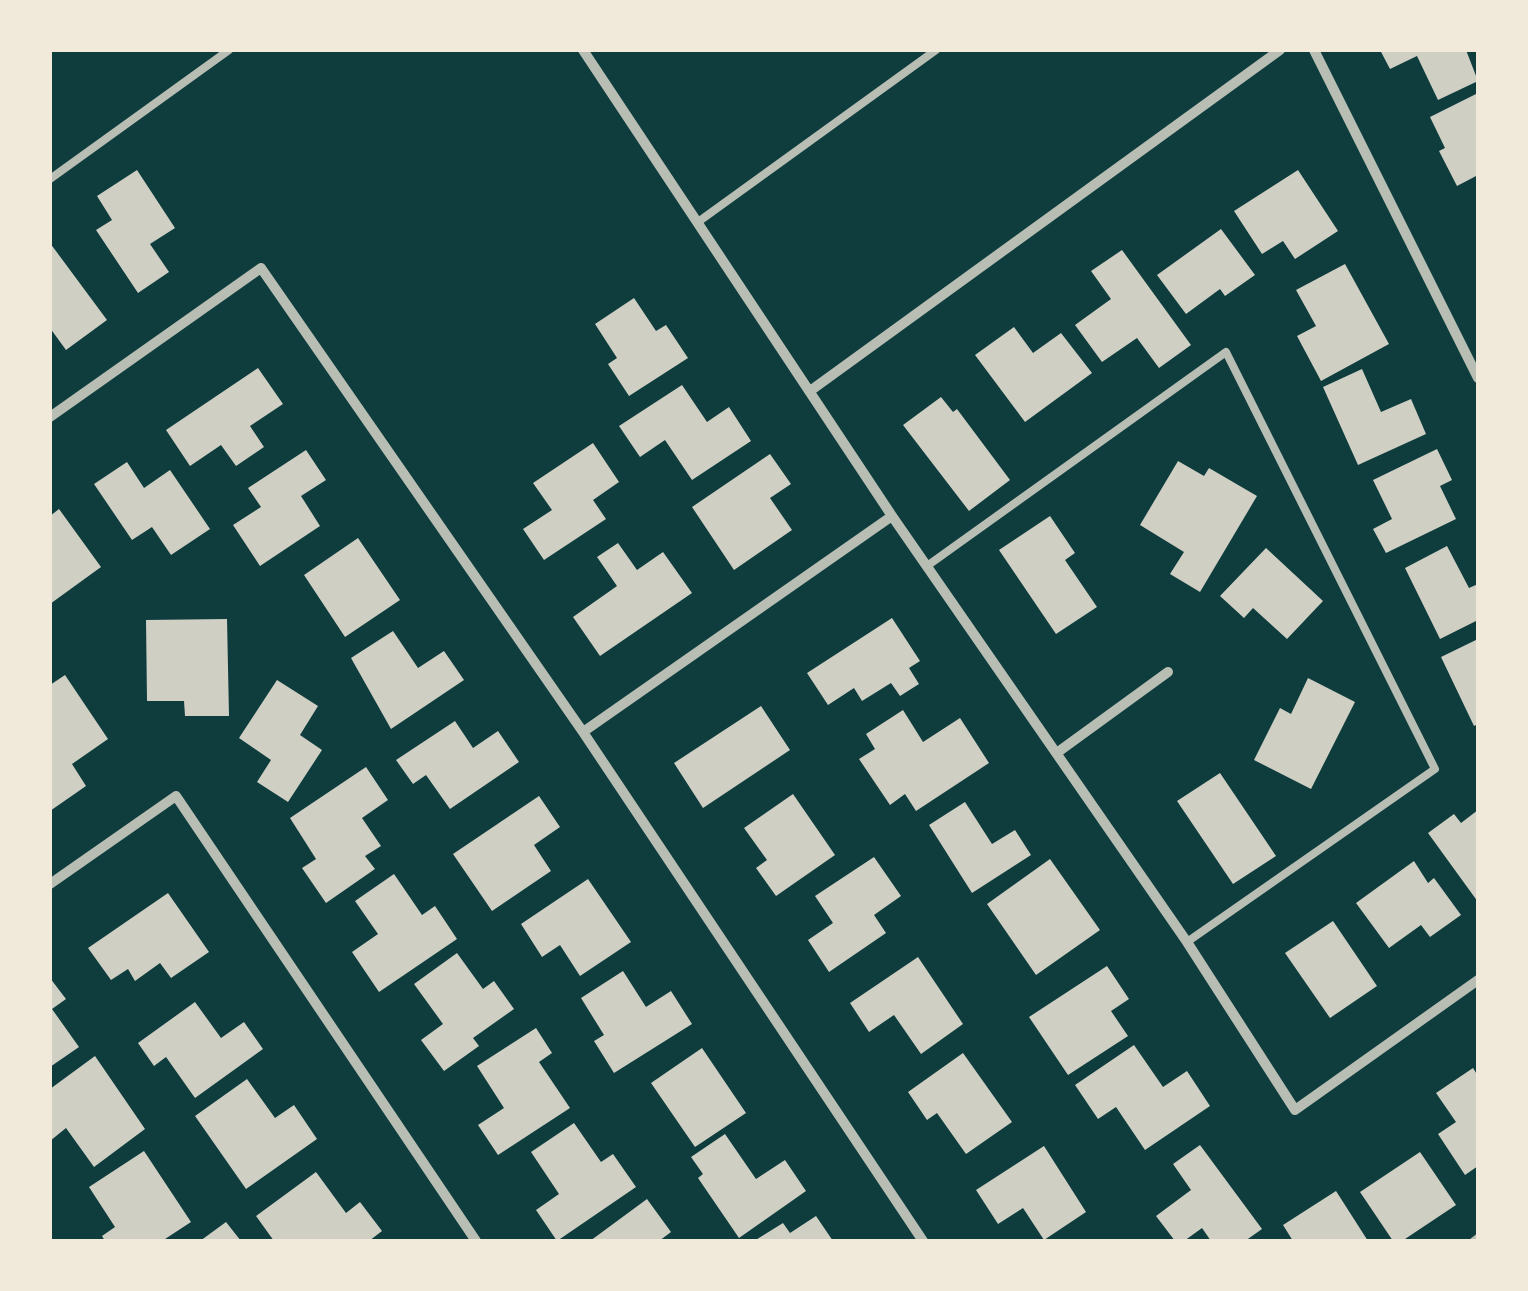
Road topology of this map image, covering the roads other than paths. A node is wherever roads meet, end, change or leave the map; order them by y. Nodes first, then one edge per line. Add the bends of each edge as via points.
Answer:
1 (228, 50) edge
2 (584, 50) edge
3 (936, 50) edge
4 (1280, 50) edge
5 (1314, 50) edge
6 (50, 179) edge
7 (698, 222) junction
8 (1478, 378) edge
9 (810, 390) junction
10 (50, 418) edge
11 (892, 516) junction
12 (927, 566) junction
13 (1168, 672) dead end
14 (583, 732) junction
15 (1058, 752) junction
16 (50, 884) edge
17 (1187, 942) junction
18 (1478, 980) edge
19 (476, 1241) edge
20 (923, 1241) edge

1 - 6 lane
2 - 7 street
3 - 7 lane
4 - 9 street
5 - 8 street
7 - 9 street
9 - 11 street
10 - 14 street via 261,268
11 - 12 street
11 - 14 street
12 - 15 street
12 - 17 lane via 1226,352 1434,769
13 - 15 street
14 - 20 street
15 - 17 street
16 - 19 street via 176,796
17 - 18 street via 1295,1110

